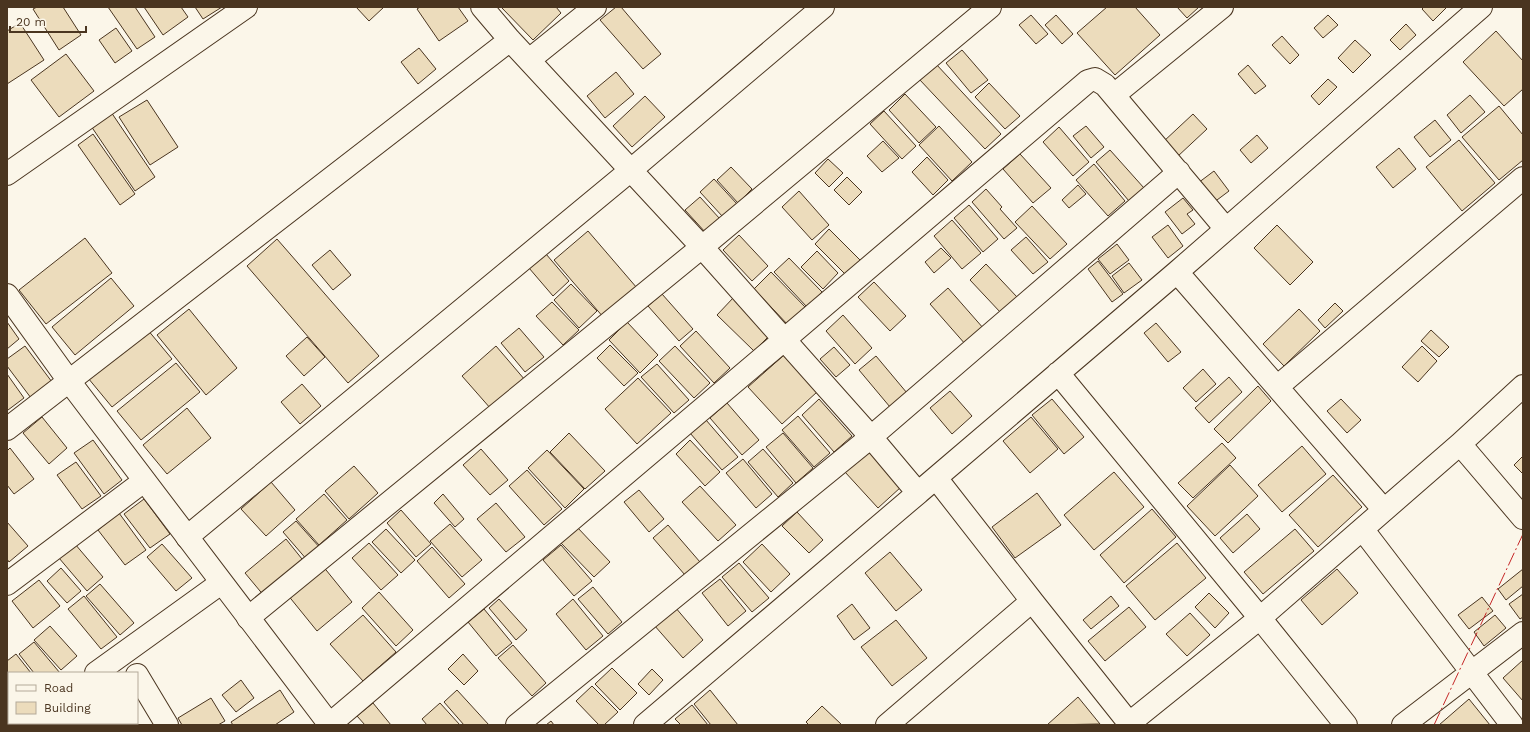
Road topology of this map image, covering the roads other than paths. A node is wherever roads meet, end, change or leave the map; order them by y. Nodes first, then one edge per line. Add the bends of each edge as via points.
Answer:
1 (246, 7) edge
2 (482, 7) edge
3 (595, 7) edge
4 (823, 7) edge
5 (990, 7) edge
6 (1222, 7) edge
7 (1481, 7) edge
8 (510, 40) junction
9 (529, 60) junction
10 (1114, 95) junction
11 (631, 170) junction
12 (1179, 172) junction
13 (7, 174) edge
14 (1523, 178) edge
15 (1226, 229) junction
16 (702, 247) junction
17 (1177, 272) junction
18 (7, 295) edge
19 (785, 339) junction
20 (1058, 373) junction
21 (69, 381) junction
22 (1277, 386) junction
23 (1523, 386) edge
24 (7, 428) edge
25 (872, 437) junction
26 (1460, 444) junction
27 (936, 478) junction
28 (144, 481) junction
29 (918, 493) junction
30 (1384, 510) junction
31 (1523, 518) edge
32 (1362, 530) junction
33 (187, 537) junction
34 (221, 583) junction
35 (7, 584) edge
36 (1032, 601) junction
37 (248, 618) junction
38 (1260, 618) junction
39 (1523, 633) edge
40 (124, 653) junction
41 (1472, 671) junction
42 (97, 672) edge
43 (135, 672) edge
44 (138, 677) edge
45 (330, 724) edge
46 (1128, 724) edge
47 (167, 725) edge
48 (517, 725) edge
49 (645, 725) edge
50 (887, 725) edge
51 (1346, 725) edge
52 (1403, 725) edge
53 (1512, 725) edge

1 - 13 street
2 - 8 street
3 - 9 street
4 - 11 street
5 - 16 street
6 - 10 street
7 - 15 street
8 - 9 street
8 - 21 street
9 - 11 street
10 - 12 street
10 - 19 street via 1105,85 1095,80 1082,84
11 - 16 street
11 - 33 street
12 - 15 street
12 - 25 street
14 - 22 street
15 - 17 street
16 - 19 street
16 - 37 street
17 - 20 street
17 - 22 street
18 - 21 street
19 - 25 street
19 - 45 street
20 - 27 street
20 - 38 street
21 - 24 street
21 - 28 street
22 - 30 street
23 - 26 street
25 - 29 street
25 - 48 street
26 - 30 street
26 - 31 street
27 - 29 street
27 - 36 street
28 - 33 street
28 - 35 street
29 - 49 street
30 - 32 street
32 - 38 street
32 - 41 street
33 - 34 street
34 - 37 street
34 - 40 street
36 - 46 street
36 - 50 street
37 - 45 street
38 - 46 street
38 - 51 street
39 - 41 street
40 - 42 street
40 - 43 street
41 - 52 street
41 - 53 street
44 - 47 street

